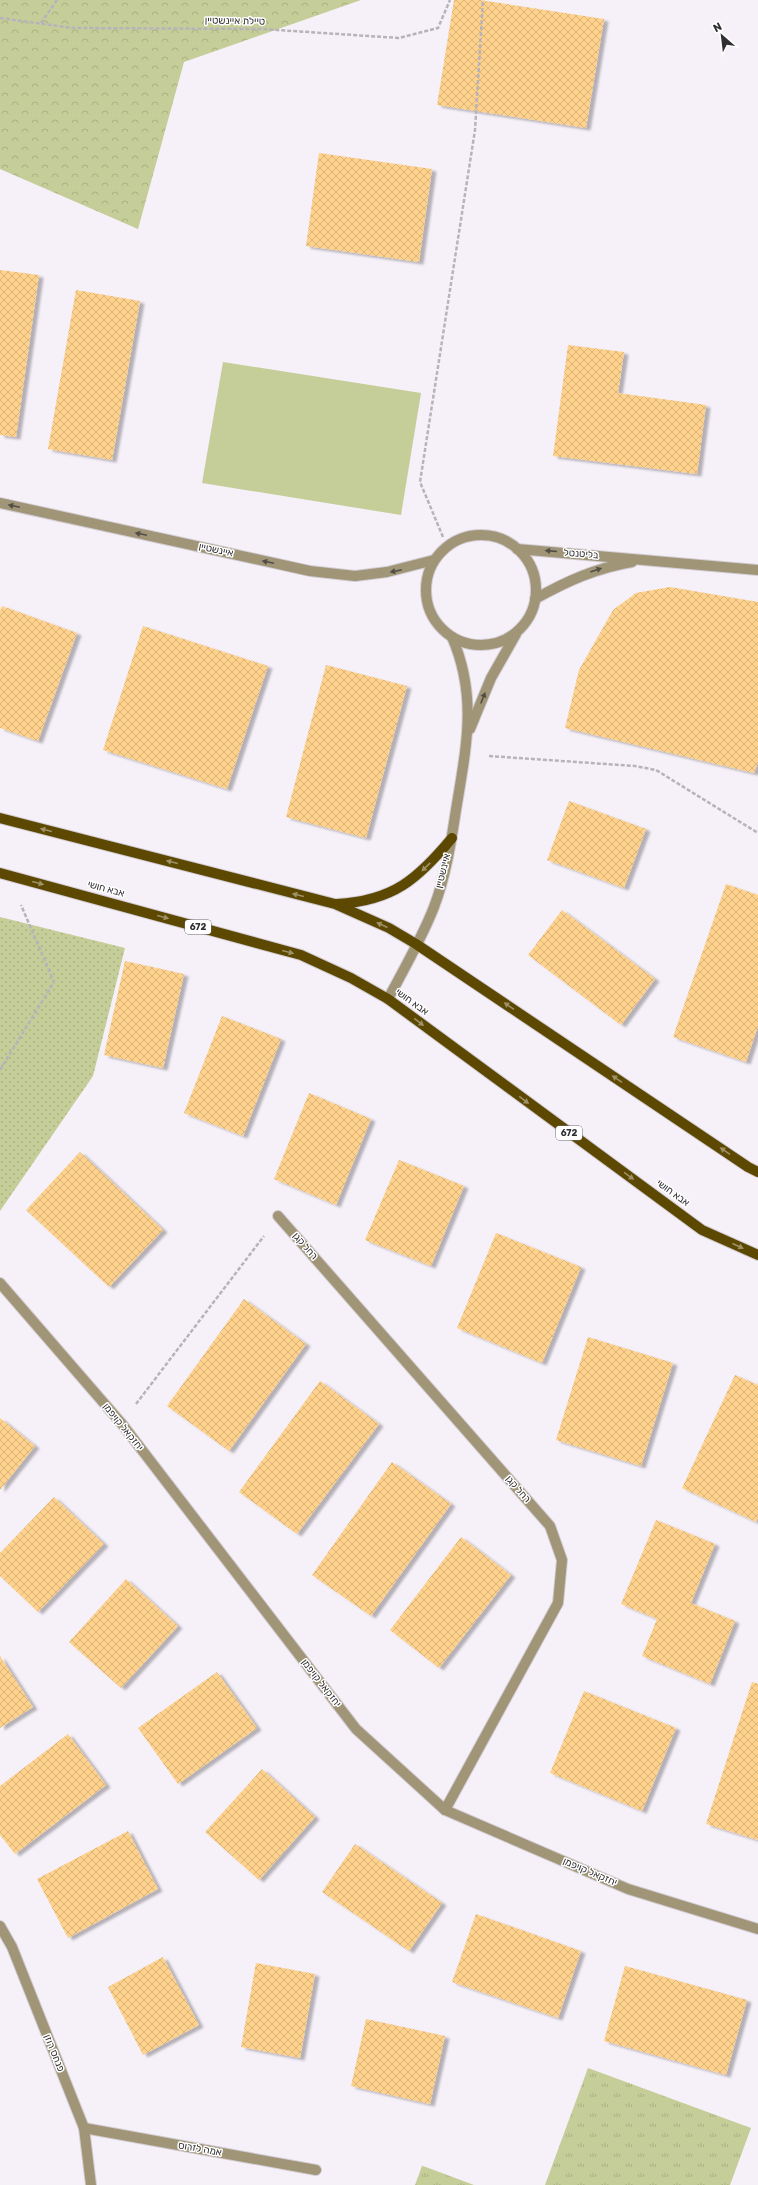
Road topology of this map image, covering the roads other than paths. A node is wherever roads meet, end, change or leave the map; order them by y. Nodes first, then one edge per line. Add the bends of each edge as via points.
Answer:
1 (0, 503) edge
2 (517, 549) junction
3 (646, 559) junction
4 (434, 560) junction
5 (758, 570) edge
6 (535, 599) junction
7 (518, 631) junction
8 (452, 637) junction
9 (468, 734) junction
10 (0, 818) edge
11 (452, 838) junction
12 (4, 874) edge
13 (336, 904) junction
14 (416, 944) junction
15 (388, 999) junction
16 (758, 1172) edge
17 (278, 1216) road end
18 (758, 1255) edge
19 (0, 1283) edge
20 (445, 1810) junction
21 (0, 1926) edge
22 (758, 1929) edge
23 (84, 2128) junction
24 (316, 2170) dead end
25 (91, 2185) edge

4 -> 1 street, איינשטיין via 386,572 355,576 310,571
3 -> 2 street, בליטנטל
2 - 4 street via 501,538 482,535 464,538 446,547
2 - 6 street via 529,563 536,581
3 - 5 street, בליטנטל
6 -> 3 street, בליטנטל via 581,575 608,566
4 - 8 street via 427,577 425,594 429,611 438,626
6 - 7 street via 530,616
7 - 8 street via 503,641 485,645 468,644
9 -> 7 street, איינשטיין via 491,678
8 - 9 street, איינשטיין via 460,657 465,684
9 - 11 street, איינשטיין
13 -> 10 main road
11 -> 13 main road via 433,861 409,882 373,900
11 - 14 street, איינשטיין via 434,906
12 -> 15 main road, אבא חושי / 672 via 302,955
14 -> 13 main road via 389,928
14 - 15 street, איינשטיין
16 -> 14 main road
15 -> 18 main road, אבא חושי / 672 via 702,1230
17 - 20 street, רחל קגן via 550,1526 562,1560 558,1603
19 - 20 street, יחזקאל קויפמן via 122,1424 356,1729
20 - 22 street, יחזקאל קויפמן via 628,1889
21 - 23 street, פנחס רוזן via 12,1948
23 - 24 street, אמה לזרוס
23 - 25 street, פנחס רוזן

